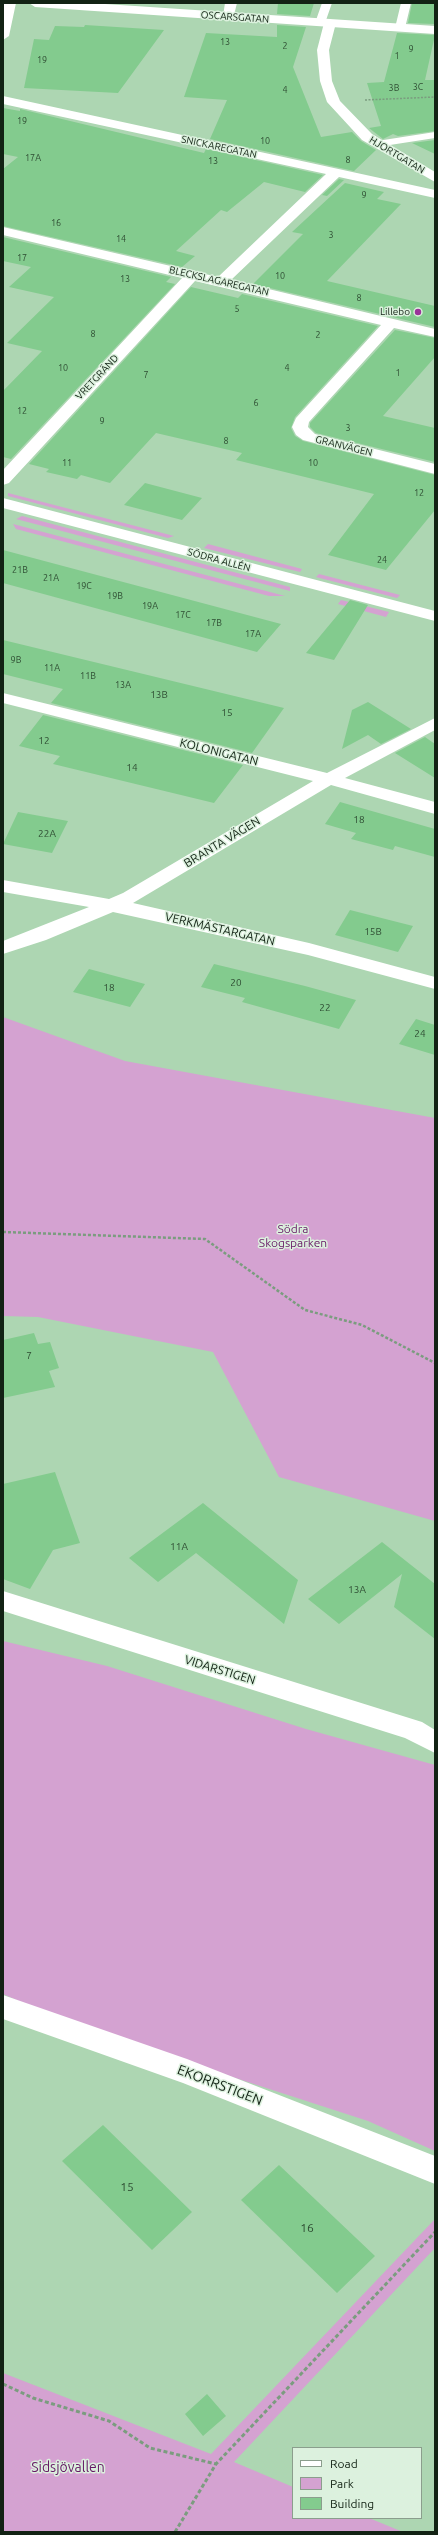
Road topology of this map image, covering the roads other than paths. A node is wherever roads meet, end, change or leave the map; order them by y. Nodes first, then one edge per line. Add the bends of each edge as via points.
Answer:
1 (10, 3) edge
2 (35, 3) edge
3 (231, 3) edge
4 (327, 3) edge
5 (406, 3) edge
6 (229, 16) junction
7 (325, 23) junction
8 (400, 28) junction
9 (435, 30) edge
10 (3, 36) edge
11 (3, 100) edge
12 (435, 135) edge
13 (377, 144) junction
14 (335, 173) junction
15 (435, 178) edge
16 (435, 194) edge
17 (3, 231) edge
18 (192, 275) junction
19 (221, 282) junction
20 (392, 322) junction
21 (435, 333) edge
22 (435, 469) edge
23 (3, 480) edge
24 (3, 503) edge
25 (435, 616) edge
26 (3, 698) edge
27 (435, 723) edge
28 (329, 779) junction
29 (435, 808) edge
30 (3, 886) edge
31 (109, 905) junction
32 (3, 948) edge
33 (435, 983) edge
34 (3, 1601) edge
35 (435, 1742) edge
36 (3, 2007) edge
37 (435, 2170) edge

1 - 10 street
2 - 6 street, OSCARSGATAN
3 - 6 street
4 - 7 lane
5 - 8 lane
6 - 7 street, OSCARSGATAN
7 - 8 street, OSCARSGATAN
7 - 13 street, HJORTGATAN via 323,50 326,81 340,110 367,138
8 - 9 street, OSCARSGATAN
11 - 14 street, SNICKAREGATAN
12 - 13 lane
13 - 15 street, HJORTGATAN
14 - 16 street, SNICKAREGATAN
14 - 19 street
17 - 18 street, BLECKSLAGAREGATAN
18 - 19 street, BLECKSLAGAREGATAN
18 - 23 street, VRETGRÄND
19 - 20 street, BLECKSLAGAREGATAN
20 - 21 street, BLECKSLAGAREGATAN
20 - 22 street, GRANVÄGEN via 302,421 300,427 309,437
24 - 25 street, SÖDRA ALLÉN
26 - 28 street, KOLONIGATAN
27 - 28 street, BRANTA VÄGEN
28 - 29 street, KOLONIGATAN
28 - 31 street, BRANTA VÄGEN via 130,897
30 - 31 street, VERKMÄSTARGATAN
31 - 32 street, BRANTA VÄGEN via 39,936
31 - 33 street, VERKMÄSTARGATAN via 308,949
34 - 35 street, VIDARSTIGEN via 413,1730
36 - 37 street, EKORRSTIGEN via 186,2072

